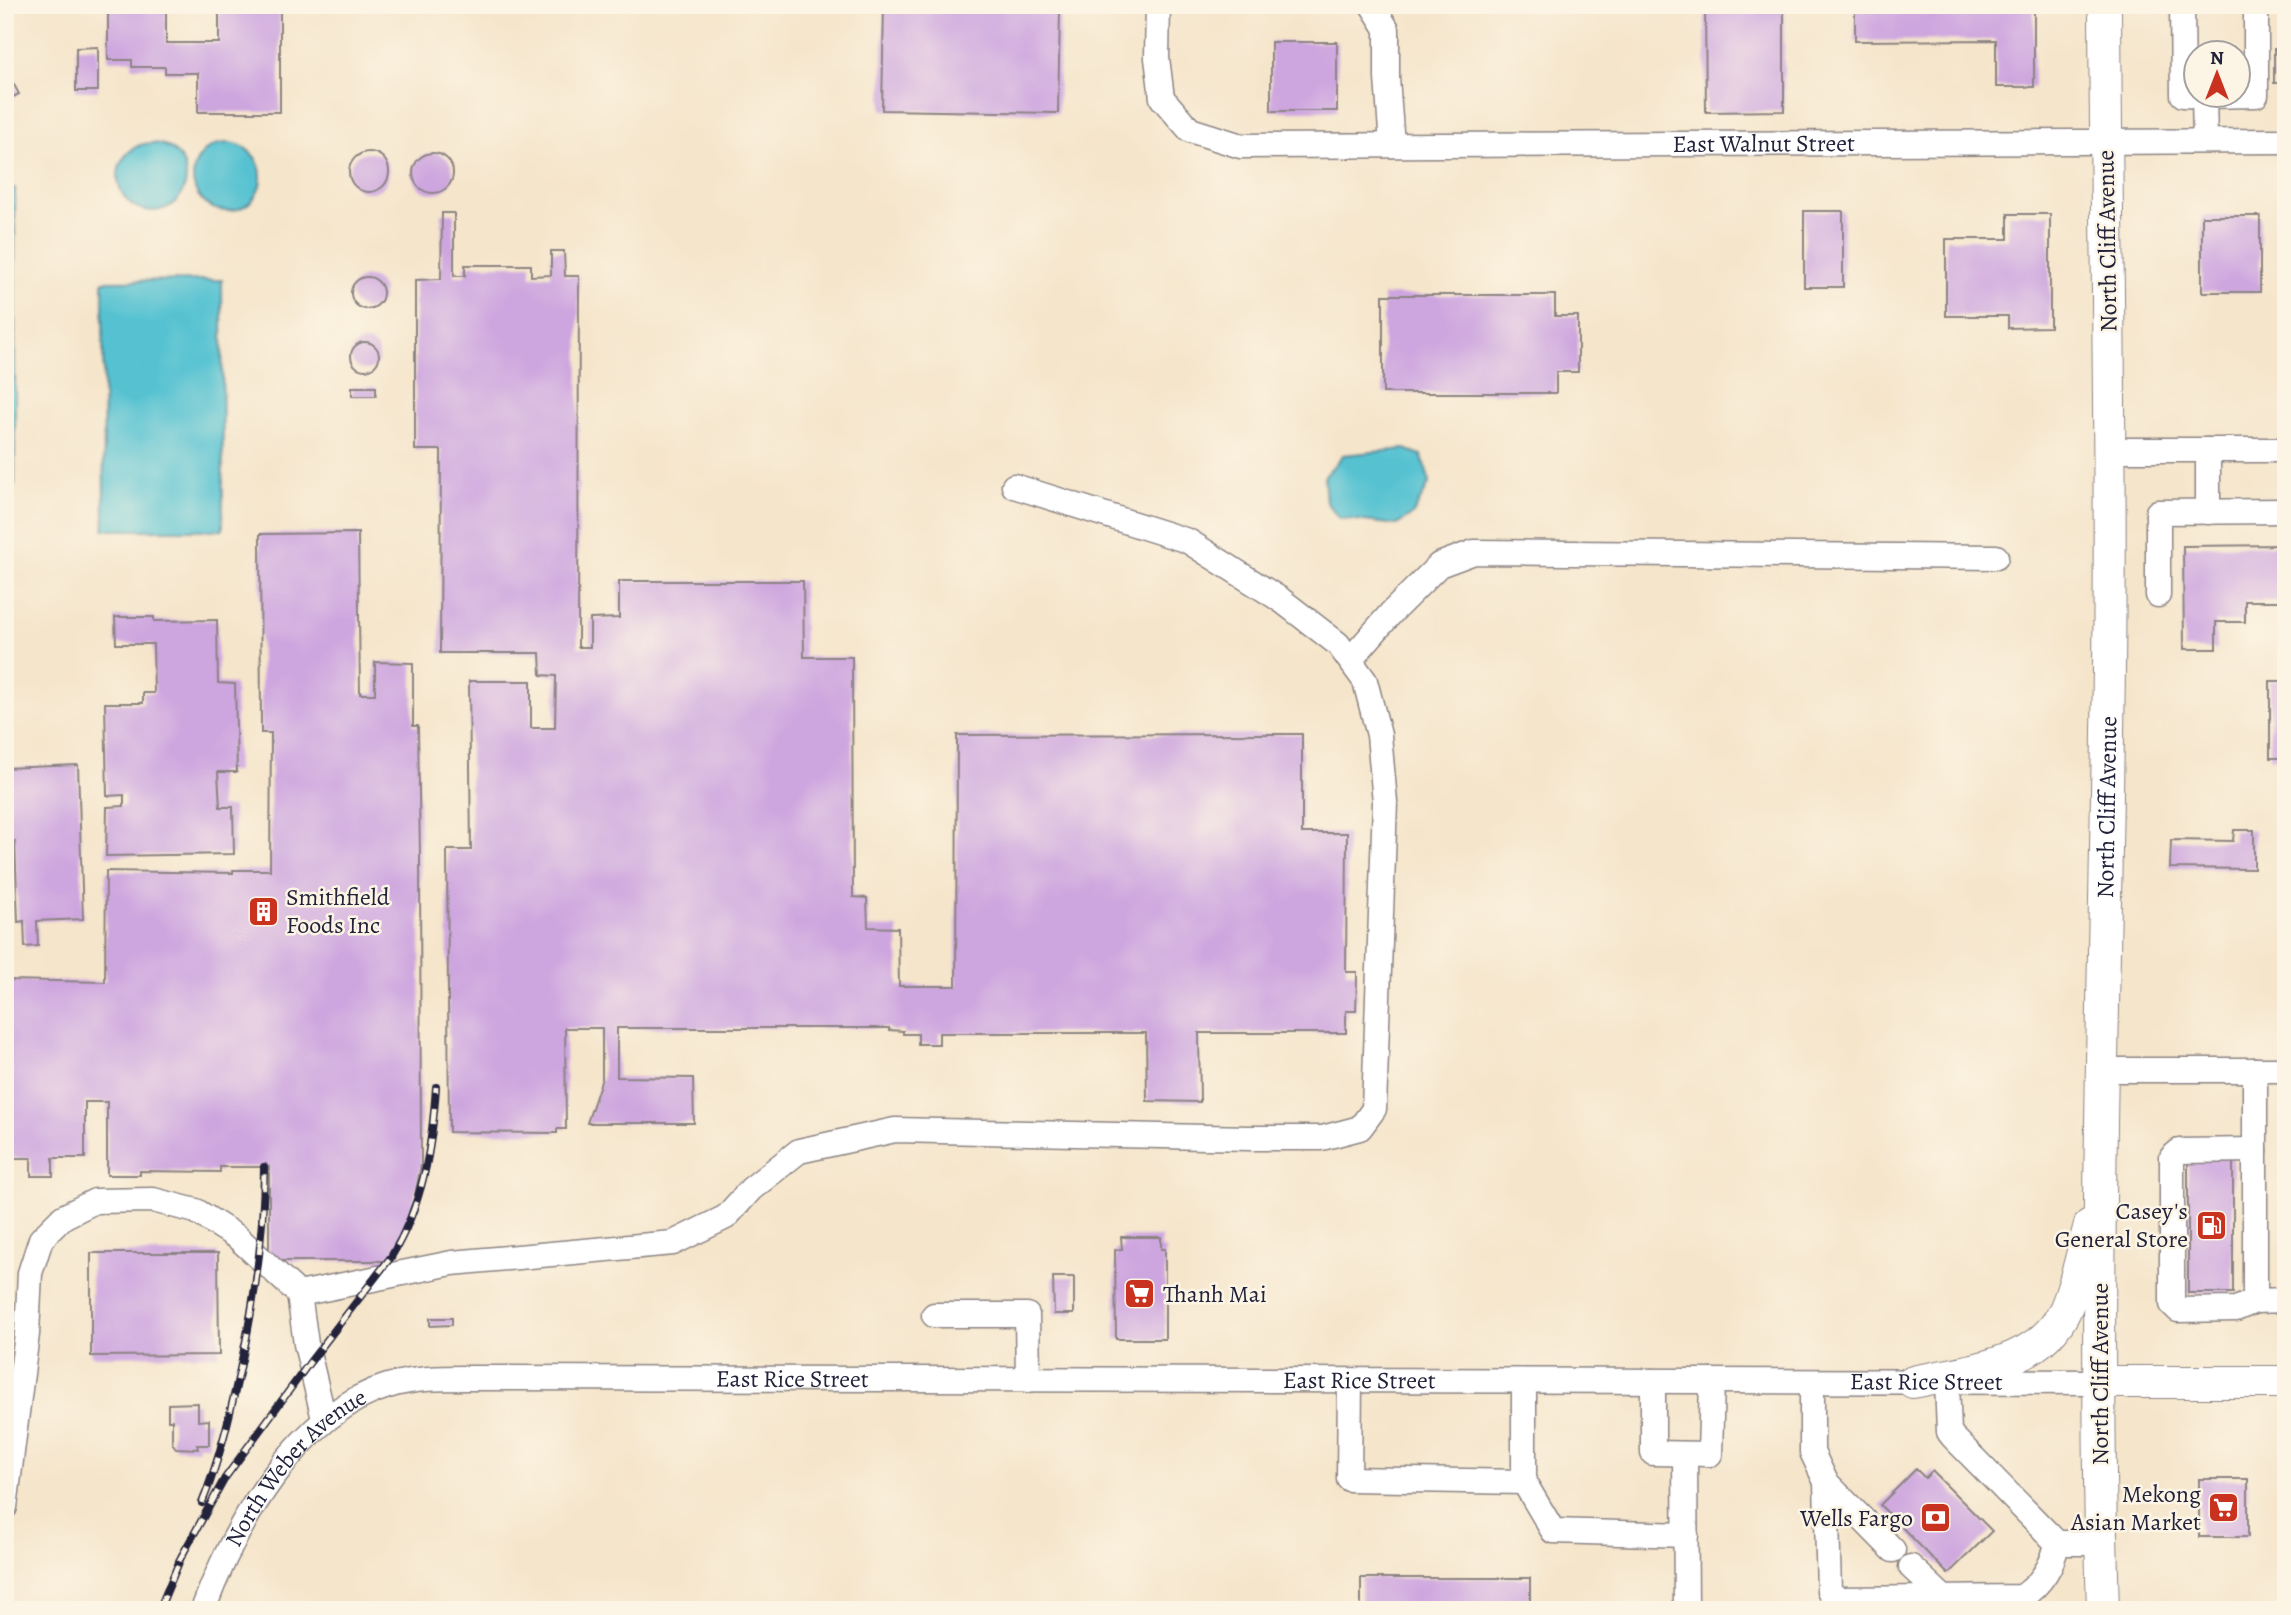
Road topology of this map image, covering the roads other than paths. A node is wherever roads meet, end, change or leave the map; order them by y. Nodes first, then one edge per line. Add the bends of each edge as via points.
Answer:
1 (1158, 5) edge
2 (1372, 5) edge
3 (2105, 5) edge
4 (2182, 5) edge
5 (2256, 5) edge
6 (2182, 38) edge
7 (2252, 95) edge
8 (2204, 108) edge
9 (2106, 141) junction
10 (2205, 141) junction
11 (2286, 141) edge
12 (1392, 145) junction
13 (2109, 450) junction
14 (2208, 450) junction
15 (2286, 450) edge
16 (1014, 486) dead end
17 (2286, 511) edge
18 (2208, 512) junction
19 (1996, 556) dead end
20 (2158, 595) dead end
21 (1350, 660) junction
22 (2101, 1070) junction
23 (2255, 1070) junction
24 (2286, 1070) edge
25 (2255, 1150) junction
26 (2100, 1190) junction
27 (299, 1294) junction
28 (2286, 1300) edge
29 (2255, 1301) junction
30 (934, 1315) dead end
31 (435, 1378) joint
32 (1028, 1380) junction
33 (1350, 1381) junction
34 (1524, 1381) junction
35 (1653, 1381) junction
36 (1712, 1381) junction
37 (1812, 1382) junction
38 (1913, 1382) junction
39 (1947, 1382) junction
40 (2099, 1382) junction
41 (2286, 1382) edge
42 (324, 1419) junction
43 (9, 1442) edge
44 (1685, 1454) junction
45 (1524, 1482) junction
46 (1826, 1482) junction
47 (5, 1507) edge
48 (1686, 1535) junction
49 (2057, 1543) junction
50 (2101, 1543) junction
51 (1893, 1550) dead end
52 (1911, 1567) dead end
53 (1945, 1599) junction
54 (203, 1610) edge
55 (1686, 1610) edge
56 (2103, 1610) edge

1 - 12 street, East Walnut Street via 1162,98 1190,130 1241,146
2 - 12 street via 1387,30
3 - 9 main road, North Cliff Avenue
4 - 6 street
5 - 7 street via 2256,95
8 - 10 street
9 - 10 street, East Walnut Street
9 - 12 street, East Walnut Street
9 - 13 main road, North Cliff Avenue
10 - 11 street, East Walnut Street
13 - 14 street
13 - 22 main road, North Cliff Avenue
14 - 15 street
14 - 18 street
16 - 21 street via 1188,541 1281,600 1338,644
17 - 18 street
18 - 20 street via 2158,512
19 - 21 street via 1474,552 1439,565
21 - 27 street via 1365,681 1379,735 1385,802 1374,1109 1360,1128 1322,1138 895,1130 799,1152 751,1188 726,1217 673,1243 452,1263
22 - 23 street
22 - 26 main road, North Cliff Avenue
23 - 24 street
23 - 25 street
25 - 29 street
25 - 29 street via 2179,1151 2172,1157 2172,1304 2178,1310 2236,1309
26 - 38 main road via 2066,1308 2040,1343 2011,1358
26 - 40 main road, North Cliff Avenue
27 - 42 street
27 - 43 street via 237,1237 196,1211 153,1200 95,1200 63,1217 41,1239 30,1273 27,1334
28 - 29 street
30 - 32 street via 1027,1315
31 - 32 street, East Rice Street
31 - 42 street, North Weber Avenue via 386,1386
32 - 33 street, East Rice Street
33 - 34 street, East Rice Street
33 - 45 street via 1349,1479
34 - 35 street, East Rice Street
34 - 45 street
35 - 36 street, East Rice Street
35 - 44 street via 1653,1453
36 - 37 street, East Rice Street
36 - 44 street via 1710,1454
37 - 38 street, East Rice Street
37 - 46 street via 1812,1452
38 - 39 street, East Rice Street
39 - 40 street, East Rice Street
39 - 49 street via 1949,1432
40 - 41 main road, East Rice Street
40 - 50 main road, North Cliff Avenue
42 - 54 street, North Weber Avenue via 253,1504
43 - 47 street
44 - 48 street
45 - 48 street via 1553,1531
46 - 51 street
46 - 53 street via 1832,1596
48 - 55 street
49 - 50 street
49 - 53 street via 2050,1568 2022,1597
50 - 56 main road, North Cliff Avenue
52 - 53 street

